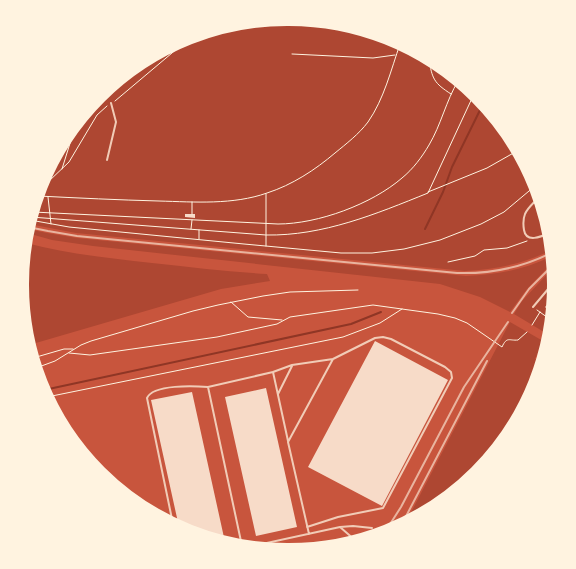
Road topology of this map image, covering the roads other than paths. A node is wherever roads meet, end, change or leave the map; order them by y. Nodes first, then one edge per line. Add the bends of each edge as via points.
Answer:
1 (111, 103) road end
2 (107, 160) dead end
3 (534, 203) edge
4 (543, 236) edge
5 (548, 290) edge
6 (533, 307) road end
7 (333, 359) junction
8 (292, 365) junction
9 (273, 372) junction
10 (208, 386) junction
11 (278, 395) junction
12 (288, 442) junction
13 (171, 516) edge
14 (307, 527) junction
15 (340, 527) junction
16 (372, 528) dead end
17 (309, 534) junction
18 (350, 536) edge
19 (241, 540) edge
20 (268, 543) edge

1 - 2 lane via 116,122
3 - 4 lane via 523,218 524,232 533,238
5 - 6 lane
7 - 8 lane
7 - 12 lane
7 - 14 lane via 374,338 383,337 445,367 452,372 452,378 383,508 338,517
8 - 9 lane
8 - 11 lane
9 - 10 lane
9 - 11 lane
10 - 13 lane via 169,388 148,394
10 - 19 lane
11 - 12 lane
12 - 14 lane
14 - 17 lane
15 - 16 lane
15 - 17 lane
15 - 18 lane
17 - 20 lane

